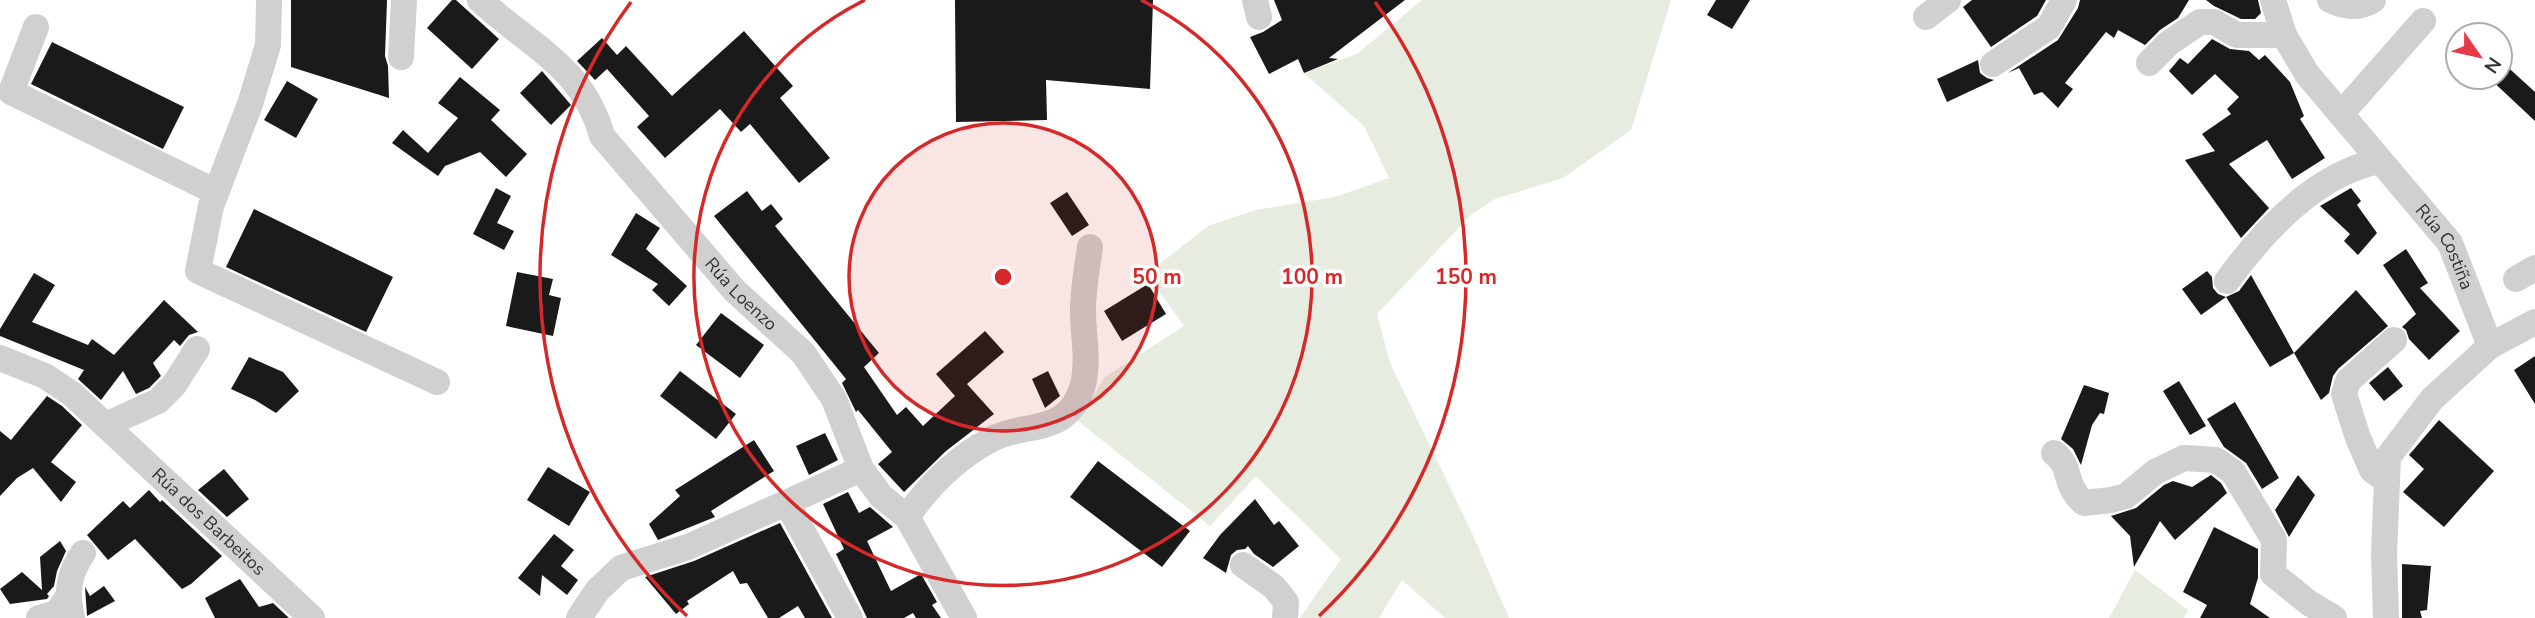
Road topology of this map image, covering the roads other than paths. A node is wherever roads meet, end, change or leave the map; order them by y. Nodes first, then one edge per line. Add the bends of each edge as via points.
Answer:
1 (269, 0) edge
2 (404, 0) edge
3 (480, 0) edge
4 (1948, 0) edge
5 (2064, 0) edge
6 (2273, 0) edge
7 (2330, 0) edge
8 (2373, 0) edge
9 (1926, 17) dead end
10 (2423, 21) dead end
11 (36, 27) dead end
12 (2284, 36) junction
13 (401, 57) dead end
14 (2149, 63) dead end
15 (1993, 64) dead end
16 (2341, 114) junction
17 (2380, 161) junction
18 (216, 192) junction
19 (1090, 247) dead end
20 (2227, 281) dead end
21 (2535, 322) edge
22 (2394, 340) dead end
23 (2490, 346) junction
24 (197, 349) dead end
25 (0, 358) edge
26 (437, 382) dead end
27 (106, 425) junction
28 (2054, 453) dead end
29 (861, 469) junction
30 (2387, 481) junction
31 (787, 503) junction
32 (907, 517) junction
33 (83, 553) dead end
34 (1243, 565) dead end
35 (70, 608) edge
36 (39, 618) edge
37 (312, 618) edge
38 (579, 618) edge
39 (850, 618) edge
40 (964, 618) edge
41 (1285, 618) edge
42 (2334, 618) edge
43 (2386, 618) edge

1 - 18 street via 268,45
2 - 13 street
3 - 29 street, Rúa Loenzo via 561,65 582,90 608,144 735,290 803,353 834,399
4 - 9 street
5 - 15 street via 2049,27
6 - 12 street, Rúa Costiña
7 - 8 street via 2355,7
10 - 16 street
11 - 18 street via 11,92
12 - 14 street via 2237,35 2214,22 2200,22
12 - 16 street, Rúa Costiña via 2307,74
16 - 17 street, Rúa Costiña
17 - 20 street via 2359,164 2289,210
17 - 23 street, Rúa Costiña via 2450,243
18 - 26 street via 198,271
19 - 32 street via 1083,311 1087,366 1082,388 1068,413 1033,429 995,437 962,457 922,495
21 - 23 street
22 - 30 street via 2348,381 2344,394 2372,470
23 - 30 street via 2432,399 2388,457
24 - 27 street via 158,401
25 - 27 street, Rúa dos Barbeitos via 45,376
27 - 37 street, Rúa dos Barbeitos
28 - 42 street via 2063,460 2072,493 2084,503 2126,496 2155,472 2184,458 2216,460 2233,472 2274,540 2273,574
29 - 31 street
29 - 32 street, Rúa Loenzo via 881,496
30 - 43 street
31 - 38 street via 688,547 621,568
31 - 39 street
32 - 40 street, Rúa Loenzo
33 - 35 street via 68,583
34 - 41 street via 1280,594 1286,602
35 - 36 street

